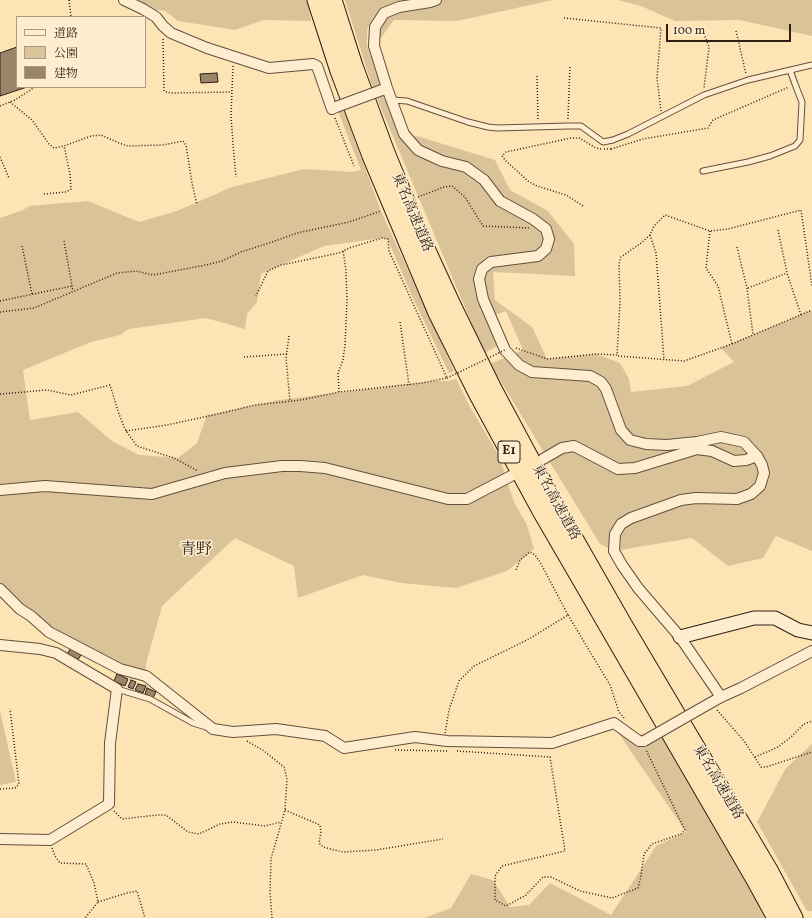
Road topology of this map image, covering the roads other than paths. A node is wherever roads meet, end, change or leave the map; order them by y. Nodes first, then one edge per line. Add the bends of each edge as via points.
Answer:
1 (124, 0) edge
2 (316, 0) edge
3 (333, 0) edge
4 (436, 0) edge
5 (812, 65) edge
6 (790, 70) junction
7 (384, 89) junction
8 (392, 100) junction
9 (703, 171) dead end
10 (757, 456) junction
11 (543, 459) dead end
12 (513, 476) dead end
13 (0, 490) edge
14 (0, 589) edge
15 (812, 633) edge
16 (680, 637) junction
17 (0, 645) edge
18 (812, 651) edge
19 (117, 689) junction
20 (721, 697) junction
21 (213, 729) junction
22 (0, 839) edge
23 (776, 918) edge
24 (794, 918) edge

1 - 7 street, bridge via 156,17 171,34 234,57 269,68 313,64 317,66 334,108
2 - 23 highway, 東名高速道路 / E1 via 371,156 437,313 477,393 541,511
3 - 24 highway, 東名高速道路 / E1 via 354,66 418,231 492,387 554,503 769,870
4 - 7 street via 399,7 384,14 375,26 374,46
5 - 6 lane
6 - 8 lane via 748,80 704,95 614,140 603,142 581,126 488,127 407,102
6 - 9 lane via 802,102 803,112 800,140 795,146 770,156
7 - 8 street
8 - 10 street via 404,134 418,150 442,161 466,167 484,180 500,201 546,229 549,239 546,249 538,256 491,262 482,268 480,279 483,299 507,350 519,365 532,372 590,376 601,382 606,389 620,430 630,440 646,444 667,444 721,437 744,442
10 - 11 street via 734,461 712,451 697,449 635,468 618,468 574,446 562,448
10 - 16 street via 764,473 760,486 751,494 737,499 681,500 631,518 621,524 615,534 614,551 622,565
12 - 13 street via 467,499 448,499 325,468 300,466 282,466 208,477 152,494 45,486
14 - 21 street via 20,610 49,632 120,669 146,676
15 - 16 street via 798,630 775,618 754,618
16 - 20 street
17 - 19 street via 56,653
18 - 20 street
19 - 21 lane via 150,699 193,723
19 - 22 street via 110,743 109,804 50,840
20 - 21 street, bridge via 644,741 639,741 614,722 552,744 415,737 344,748 325,736 276,729 233,732

